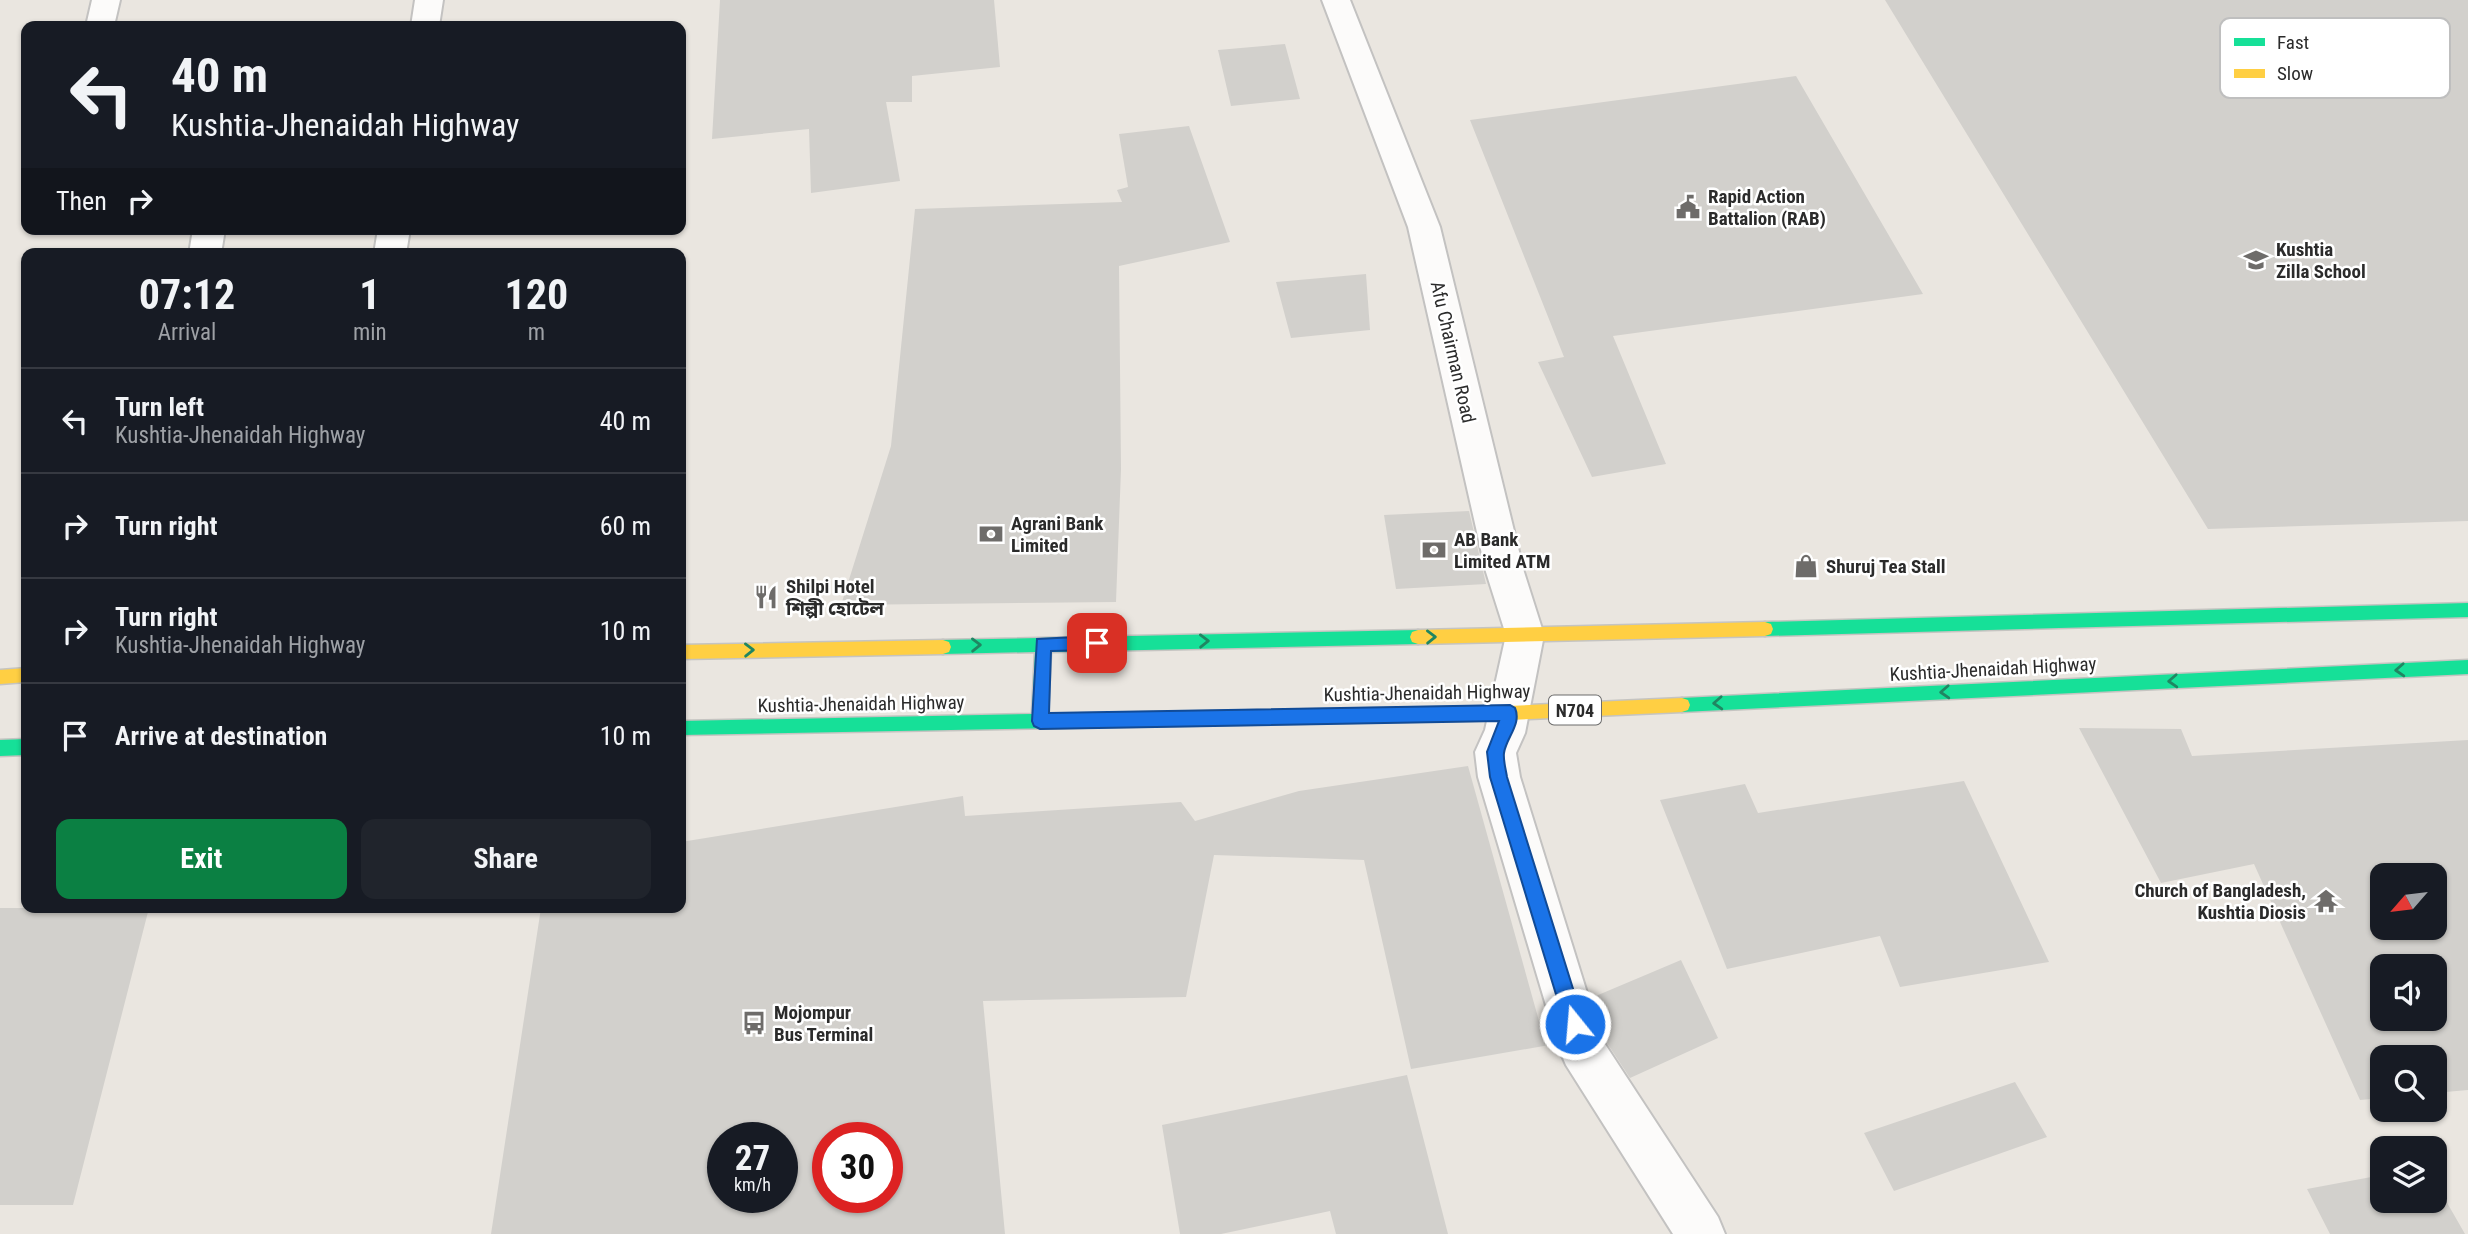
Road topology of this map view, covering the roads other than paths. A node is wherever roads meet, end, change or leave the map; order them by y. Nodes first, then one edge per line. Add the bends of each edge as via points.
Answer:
1 (106, 0) edge
2 (429, 0) edge
3 (1336, 0) edge
4 (101, 21) edge
5 (426, 21) edge
6 (2468, 610) edge
7 (1525, 635) junction
8 (1043, 644) junction
9 (686, 652) edge
10 (2468, 667) edge
11 (21, 675) edge
12 (0, 677) edge
13 (1510, 713) junction
14 (1040, 721) junction
15 (686, 728) edge
16 (21, 747) edge
17 (0, 748) edge
18 (1701, 1234) edge

1 - 4 street
2 - 5 street
3 - 7 street, Afu Chairman Road via 1423,227 1504,572
6 - 7 highway
8 -> 7 highway
7 - 13 street, Afu Chairman Road
9 -> 8 highway
8 - 14 highway
10 -> 13 highway, Kushtia-Jhenaidah Highway / N704
11 - 12 highway
13 - 14 highway, Kushtia-Jhenaidah Highway / N704
13 - 18 street, Afu Chairman Road via 1495,752 1499,777 1582,1049
14 - 15 highway, Kushtia-Jhenaidah Highway / N704
16 - 17 highway

